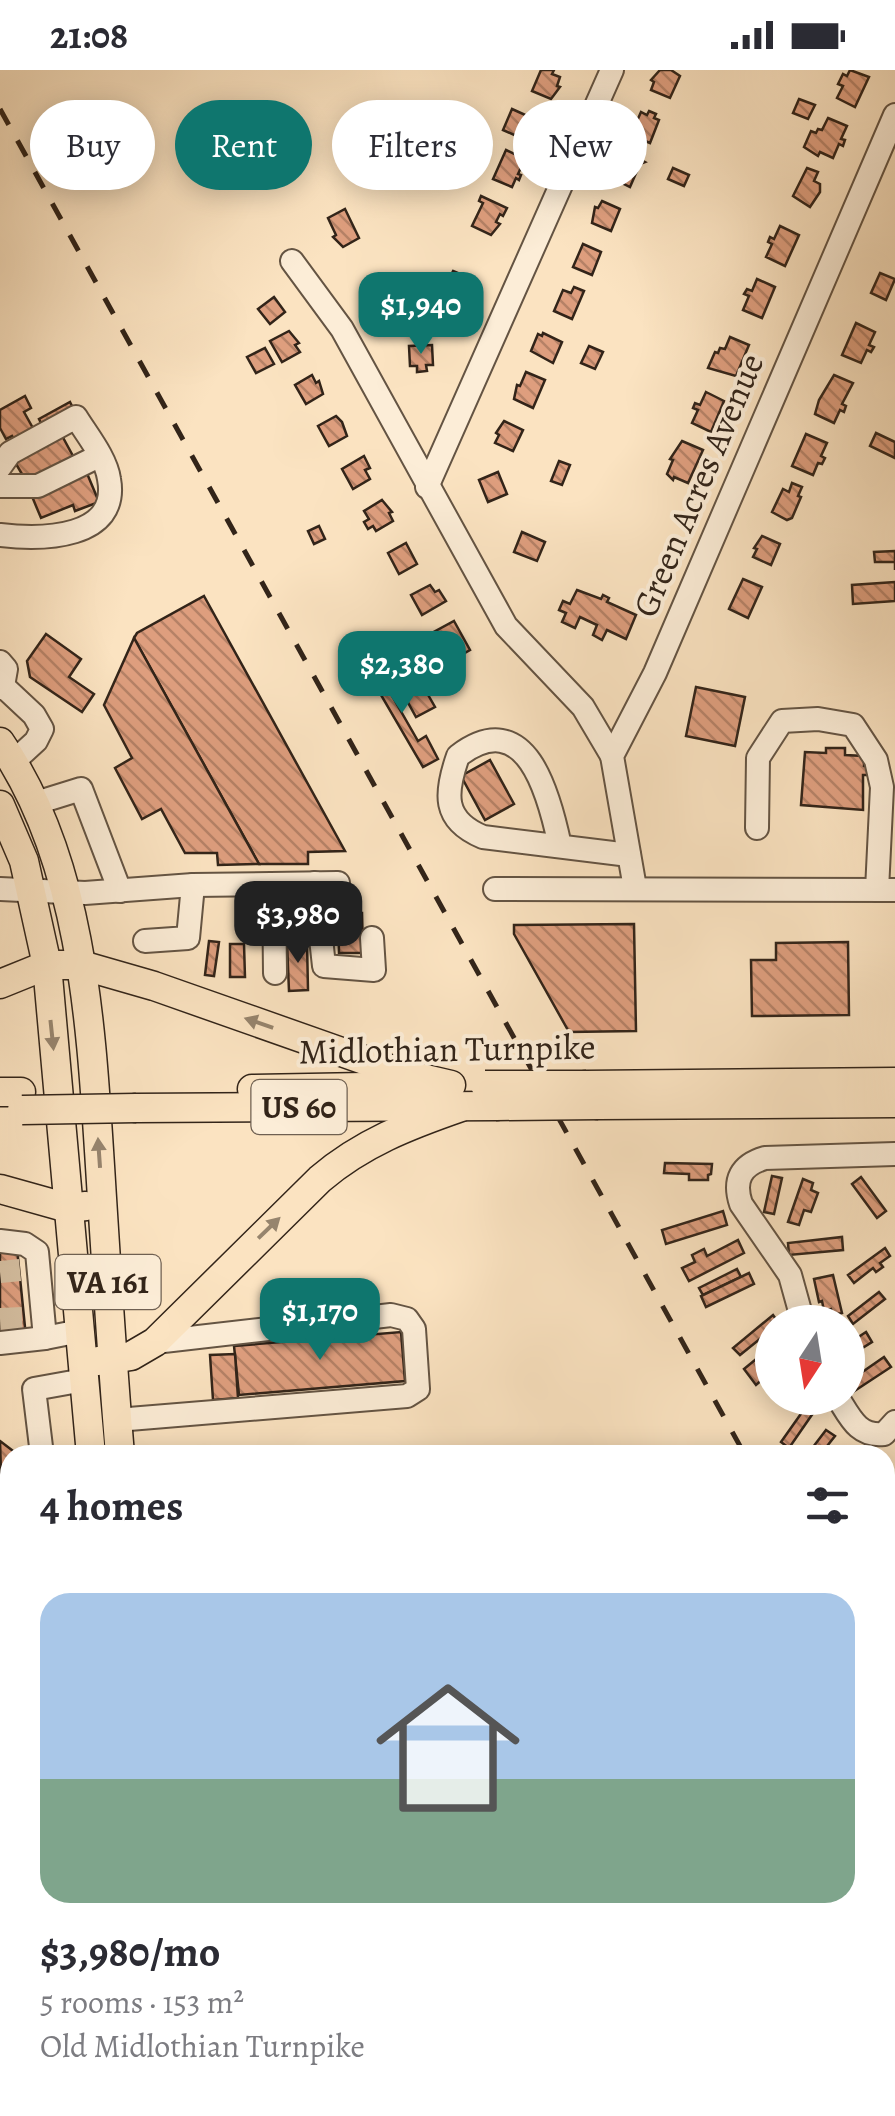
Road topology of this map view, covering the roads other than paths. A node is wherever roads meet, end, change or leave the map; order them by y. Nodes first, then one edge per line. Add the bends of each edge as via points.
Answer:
1 (612, 70) edge
2 (895, 115) edge
3 (292, 261) dead end
4 (98, 456) junction
5 (3, 465) edge
6 (10, 487) edge
7 (428, 487) junction
8 (0, 535) edge
9 (0, 662) edge
10 (1, 687) edge
11 (6, 752) edge
12 (612, 756) junction
13 (36, 803) junction
14 (0, 805) edge
15 (756, 828) dead end
16 (560, 846) junction
17 (629, 855) junction
18 (274, 884) junction
19 (193, 885) junction
20 (635, 888) junction
21 (0, 889) edge
22 (496, 889) dead end
23 (120, 890) junction
24 (886, 890) edge
25 (63, 892) junction
26 (34, 900) junction
27 (372, 938) dead end
28 (145, 941) dead end
29 (81, 964) junction
30 (46, 965) junction
31 (275, 973) dead end
32 (1, 983) edge
33 (895, 1082) edge
34 (592, 1095) junction
35 (456, 1096) junction
36 (11, 1101) edge
37 (895, 1103) edge
38 (895, 1154) edge
39 (0, 1190) edge
40 (102, 1204) junction
41 (68, 1208) junction
42 (0, 1241) edge
43 (33, 1274) junction
44 (74, 1280) junction
45 (798, 1305) edge
46 (38, 1324) junction
47 (80, 1332) junction
48 (156, 1342) junction
49 (0, 1343) edge
50 (112, 1360) junction
51 (84, 1378) junction
52 (848, 1415) edge
53 (117, 1420) junction
54 (895, 1422) edge
55 (41, 1445) edge
56 (90, 1445) edge
57 (119, 1445) edge

1 - 7 street
2 - 12 street, Green Acres Avenue via 655,673
3 - 7 street via 342,329
4 - 5 street via 76,417 10,453
4 - 6 street via 38,486
4 - 8 street via 109,474 111,504 104,517 43,537
5 - 6 street
7 - 12 street via 506,626 583,706
9 - 10 street via 6,669
10 - 11 street via 42,728 36,741
11 - 13 main road, VA 161
12 - 17 street
13 - 23 street via 82,789
13 - 25 main road, VA 161
14 - 26 main road, VA 161
15 - 24 street via 758,758 782,720 852,725 876,760 882,787
16 - 16 street via 463,828 450,798 458,756 487,738 518,746 553,811
16 - 17 street
17 - 20 street
18 - 19 street
18 - 27 street via 327,883 324,966 374,970
18 - 31 street
19 - 23 street
19 - 28 street via 188,938
20 - 22 street
20 - 24 street
21 - 26 street
23 - 25 street
25 - 26 street
25 - 29 main road, VA 161
26 - 30 main road, VA 161
26 - 32 main road via 24,954
29 - 30 main road
35 -> 29 main road
40 -> 29 main road, VA 161
30 - 32 main road
30 -> 41 main road, VA 161
33 - 34 main road, Midlothian Turnpike / US 60
34 - 35 main road, Midlothian Turnpike / US 60, bridge
34 - 37 main road, Midlothian Turnpike / US 60
35 - 36 main road, Midlothian Turnpike / US 60
48 -> 35 main road via 350,1154
38 - 45 street via 765,1158 740,1174 740,1204 790,1275
39 - 41 main road
40 - 41 main road
40 - 50 main road, VA 161
41 - 44 main road, VA 161
42 - 43 street via 38,1252
43 - 44 street
43 - 46 street
44 - 47 main road, VA 161
46 - 47 street
46 - 49 street
47 - 51 main road, VA 161
48 - 50 main road
48 - 53 street via 391,1315 407,1318 414,1329 418,1389 407,1396
50 - 51 main road
50 - 53 main road, VA 161
51 - 55 street via 34,1388
51 - 56 main road, VA 161
52 - 54 street via 868,1434 884,1434
53 - 57 main road, VA 161

